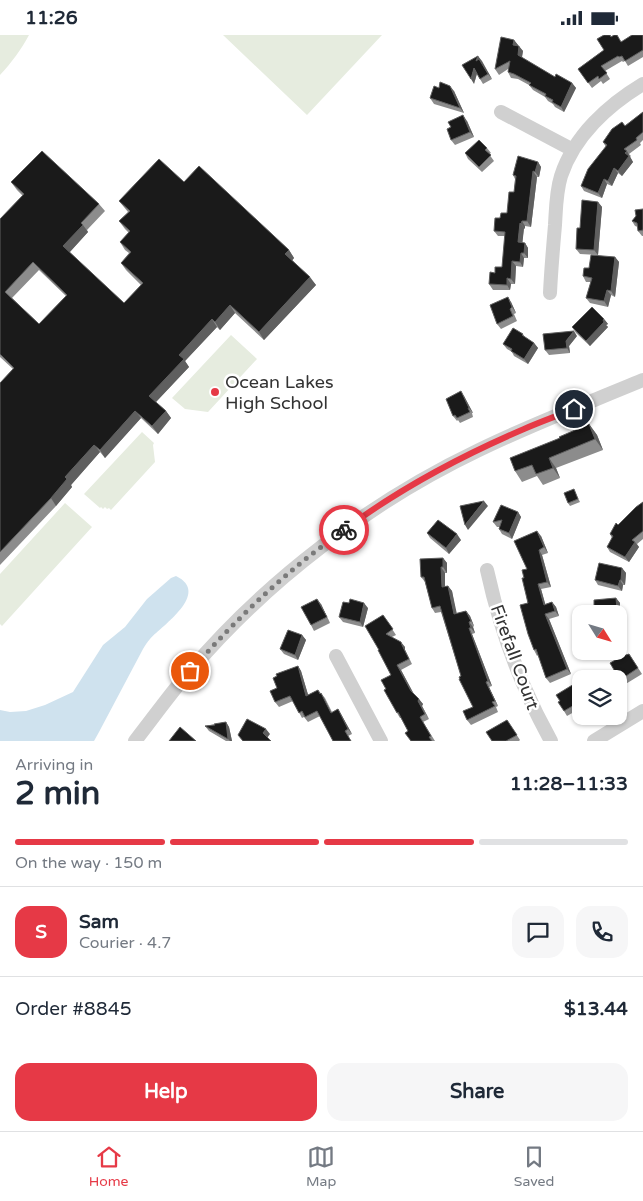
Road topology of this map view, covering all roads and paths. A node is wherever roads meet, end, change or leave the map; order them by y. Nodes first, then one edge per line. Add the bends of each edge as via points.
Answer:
1 (643, 84) edge
2 (501, 112) dead end
3 (573, 150) junction
4 (550, 293) dead end
5 (643, 380) edge
6 (487, 570) dead end
7 (336, 656) dead end
8 (643, 711) edge
9 (135, 741) edge
10 (381, 741) edge
11 (551, 741) edge
12 (594, 741) edge

1 - 3 street via 598,118
2 - 3 street
3 - 4 street via 557,193
5 - 9 street via 478,450 352,524 290,572 217,641
6 - 11 street, Firefall Court via 514,664
7 - 10 street
8 - 12 street

